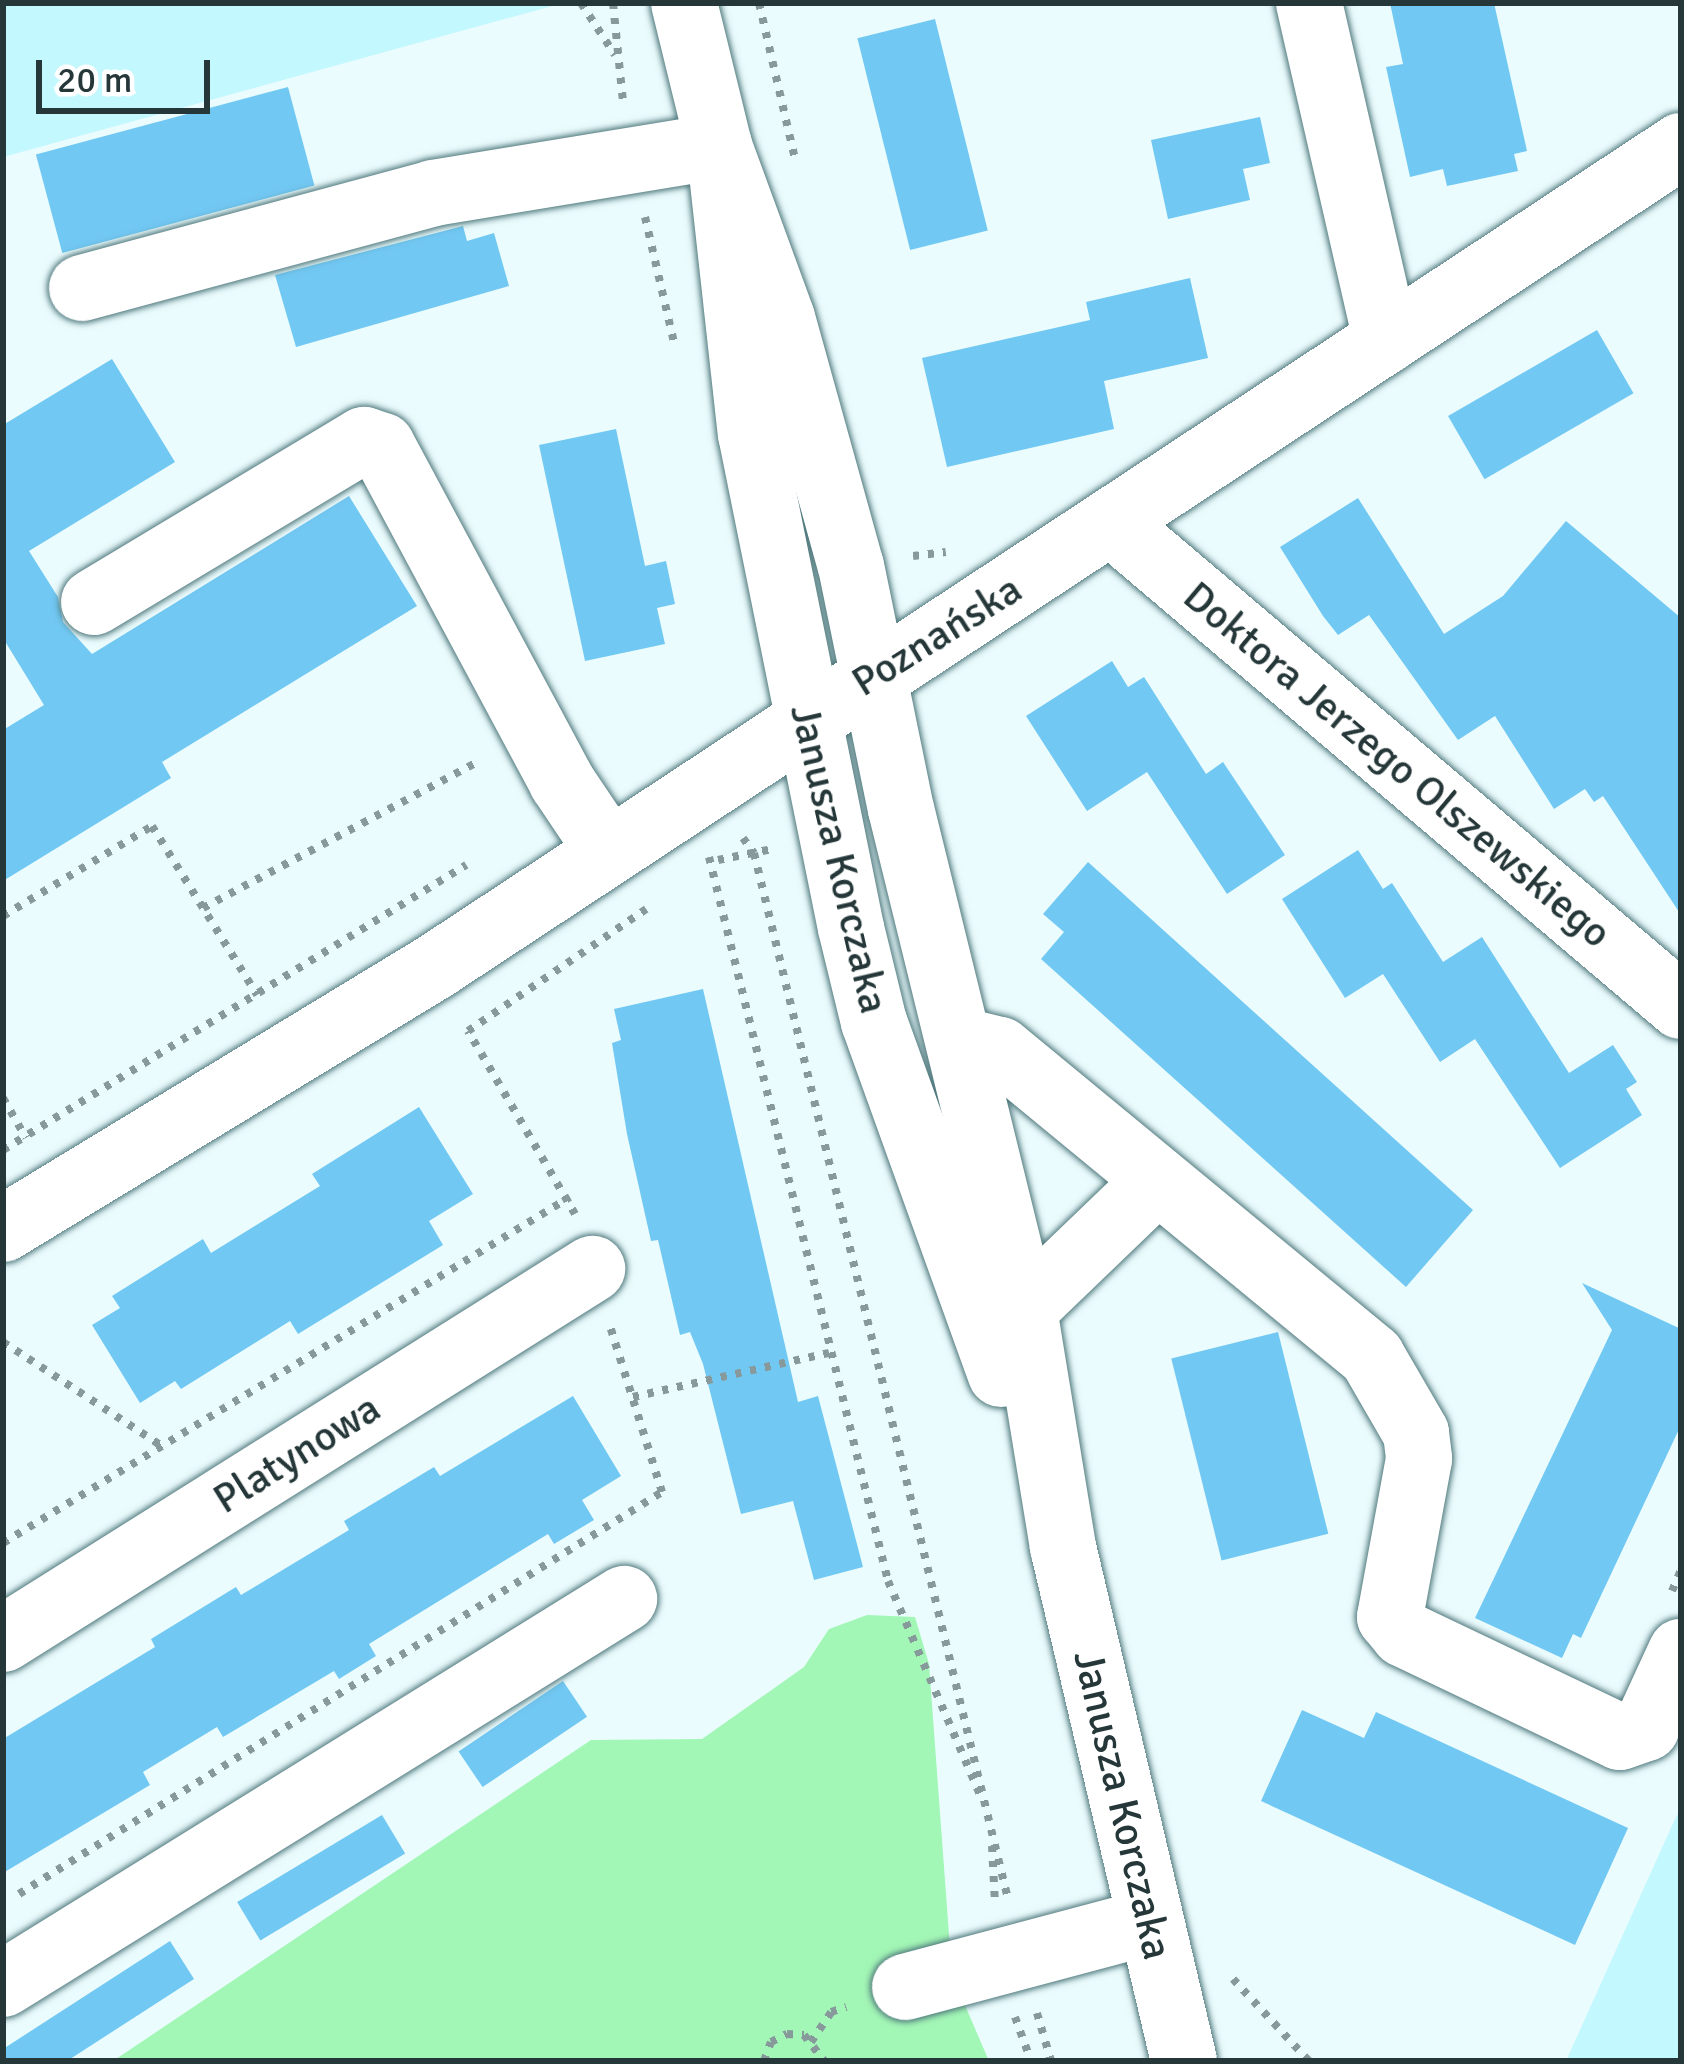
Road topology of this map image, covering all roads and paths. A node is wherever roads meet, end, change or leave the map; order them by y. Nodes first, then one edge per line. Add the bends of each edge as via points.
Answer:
1 (581, 3) edge
2 (613, 3) edge
3 (684, 3) edge
4 (1309, 3) edge
5 (718, 146) junction
6 (1681, 146) edge
7 (82, 288) dead end
8 (1386, 340) junction
9 (1113, 524) junction
10 (94, 602) dead end
11 (873, 676) junction
12 (806, 719) junction
13 (535, 732) junction
14 (609, 851) junction
15 (735, 852) dead end
16 (754, 853) dead end
17 (478, 858) dead end
18 (712, 863) junction
19 (694, 876) dead end
20 (656, 902) dead end
21 (203, 908) junction
22 (3, 916) edge
23 (256, 995) junction
24 (1681, 1006) edge
25 (265, 1008) dead end
26 (958, 1040) junction
27 (3, 1098) edge
28 (25, 1136) junction
29 (3, 1150) edge
30 (33, 1150) dead end
31 (1154, 1184) junction
32 (570, 1197) junction
33 (3, 1229) edge
34 (592, 1269) junction
35 (1024, 1309) junction
36 (3, 1342) edge
37 (829, 1353) junction
38 (633, 1397) junction
39 (163, 1447) junction
40 (3, 1543) edge
41 (1063, 1547) junction
42 (624, 1599) dead end
43 (3, 1639) edge
44 (1681, 1652) edge
45 (991, 1822) junction
46 (3, 1904) edge
47 (1150, 1922) junction
48 (997, 1961) junction
49 (3, 1984) edge
50 (905, 1987) dead end
51 (1165, 1994) junction
52 (764, 2061) edge
53 (824, 2061) edge
54 (1030, 2061) edge
55 (1184, 2061) edge
56 (1216, 2061) edge

1 - 2 path via 615,55 621,39
3 - 5 street, Janusza Korczaka
4 - 8 street
5 - 7 street via 433,193
5 - 11 street, Janusza Korczaka via 823,456
5 - 12 street, Janusza Korczaka via 751,434
6 - 8 street, Poznańska
8 - 9 street, Poznańska
9 - 11 street, Poznańska
9 - 24 street, Doktora Jerzego Olszewskiego
10 - 13 street via 364,440 396,461
11 - 12 street, Poznańska
11 - 26 street, Janusza Korczaka
12 - 14 street, Poznańska
12 - 41 street, Janusza Korczaka via 874,1022
13 - 14 street
13 - 21 path
14 - 33 street, Poznańska
15 - 18 path
16 - 45 path
17 - 23 path
18 - 19 path
18 - 37 path
20 - 32 path via 467,1030
21 - 22 path via 152,826
21 - 23 path
23 - 25 path
23 - 28 path
26 - 31 street via 1000,1050
26 - 35 street, Janusza Korczaka
27 - 28 path
28 - 29 path
28 - 30 path
31 - 35 street
31 - 44 street via 1349,1334 1408,1411 1419,1459 1390,1617 1404,1634 1620,1737 1646,1728
32 - 34 path
32 - 39 path
34 - 38 path
34 - 43 street, Platynowa
35 - 41 street, Janusza Korczaka
36 - 39 path
37 - 38 path
37 - 45 path via 888,1581
38 - 46 path via 662,1492
39 - 40 path
41 - 47 street, Janusza Korczaka
42 - 49 street
45 - 48 path
47 - 48 street
47 - 51 street, Janusza Korczaka
48 - 50 street
48 - 54 path
51 - 55 street, Janusza Korczaka
51 - 56 street, Janusza Korczaka
52 - 53 path via 771,2042 787,2034 804,2035

